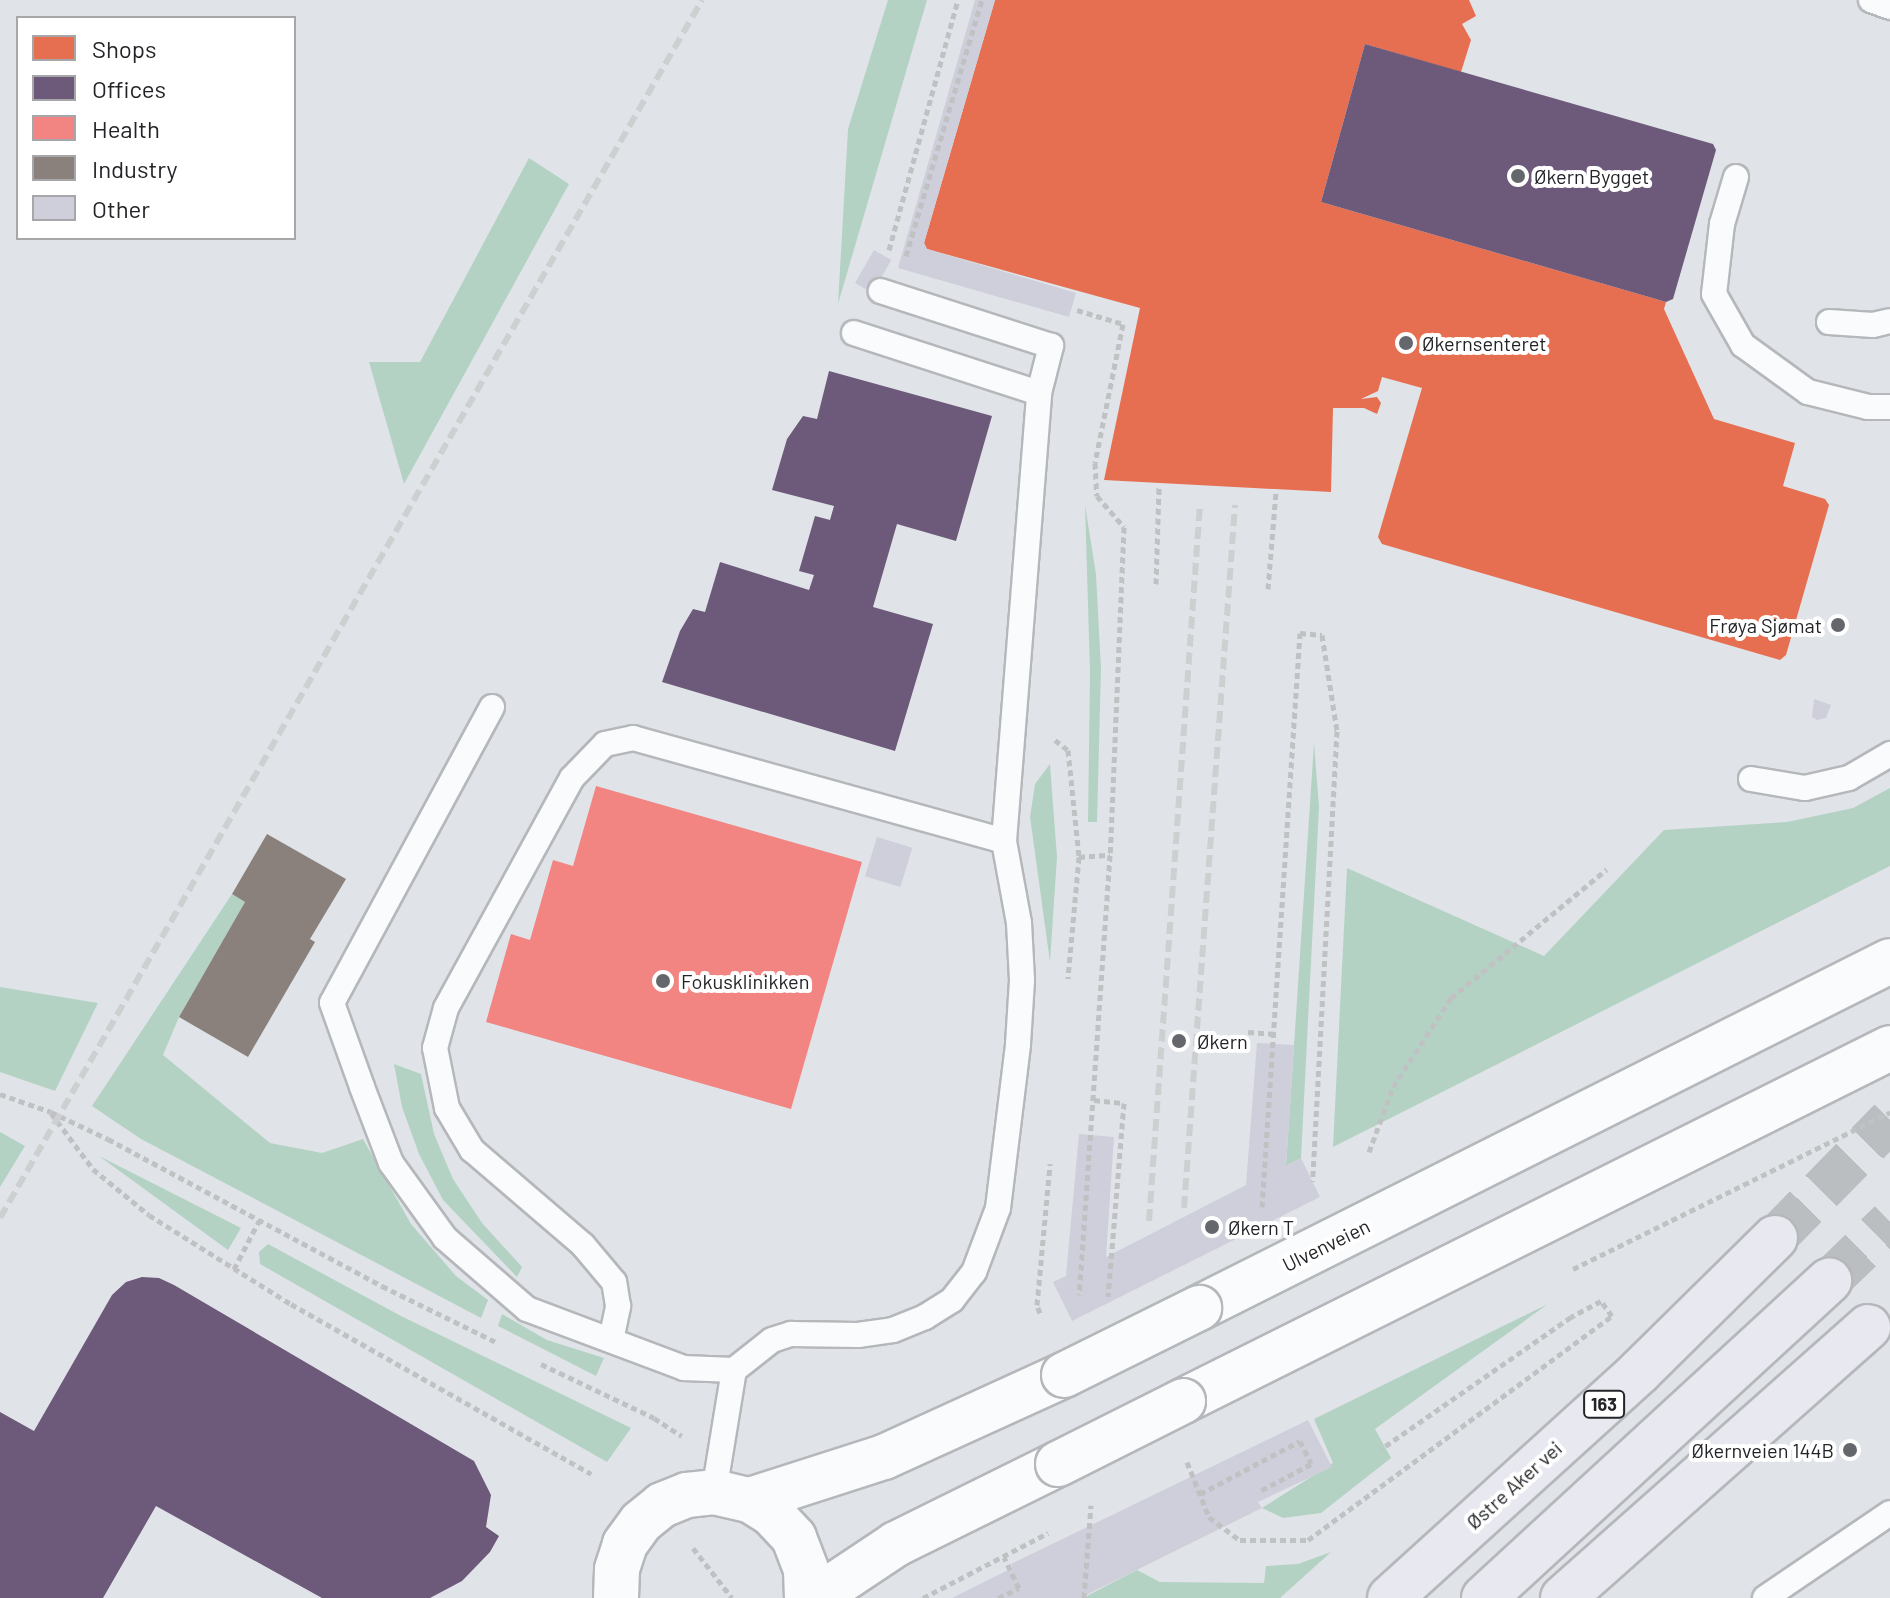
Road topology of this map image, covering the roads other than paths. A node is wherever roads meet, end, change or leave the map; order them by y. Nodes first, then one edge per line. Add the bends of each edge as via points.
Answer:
1 (1871, 0) edge
2 (1890, 7) edge
3 (1736, 177) dead end
4 (881, 291) road end
5 (1890, 321) edge
6 (1829, 322) dead end
7 (854, 333) dead end
8 (1039, 393) junction
9 (1889, 409) edge
10 (492, 707) dead end
11 (1890, 754) edge
12 (1751, 779) dead end
13 (1004, 841) junction
14 (1890, 961) edge
15 (1890, 1048) edge
16 (1775, 1238) tunnel mouth
17 (1829, 1281) tunnel mouth
18 (1868, 1327) dead end
19 (611, 1340) junction
20 (734, 1370) junction
21 (732, 1496) junction
22 (1890, 1513) edge
23 (615, 1597) edge
24 (807, 1598) edge
25 (815, 1598) edge
26 (1390, 1598) edge
27 (1484, 1598) edge
28 (1563, 1598) edge
29 (1765, 1598) edge

1 - 2 lane
3 - 9 lane via 1722,224 1714,294 1743,345 1808,392
4 - 8 lane via 1051,346
5 - 6 lane
7 - 8 lane
8 - 13 lane
10 - 19 lane via 332,1003 391,1163 445,1238 527,1309
11 - 12 lane via 1849,778 1805,788
13 - 19 lane via 633,738 605,744 572,778 446,1008 435,1048 447,1108 472,1150 583,1245 614,1282 618,1306
13 - 20 lane via 1019,923 1018,1044 998,1208 974,1272 952,1300 925,1317 893,1330 858,1335 791,1334 772,1340
14 - 21 main road, Ulvenveien, bridge via 1064,1375 884,1457
15 - 25 main road, bridge via 896,1544
16 - 26 highway, Østre Aker vei / 163 via 1639,1372
17 - 27 highway
18 - 28 highway
19 - 20 lane via 684,1368
20 - 21 lane
21 - 23 main road, Ulvenveien via 687,1495 662,1505 641,1522 625,1544
21 - 24 main road via 771,1513 794,1538 806,1570
22 - 29 lane

